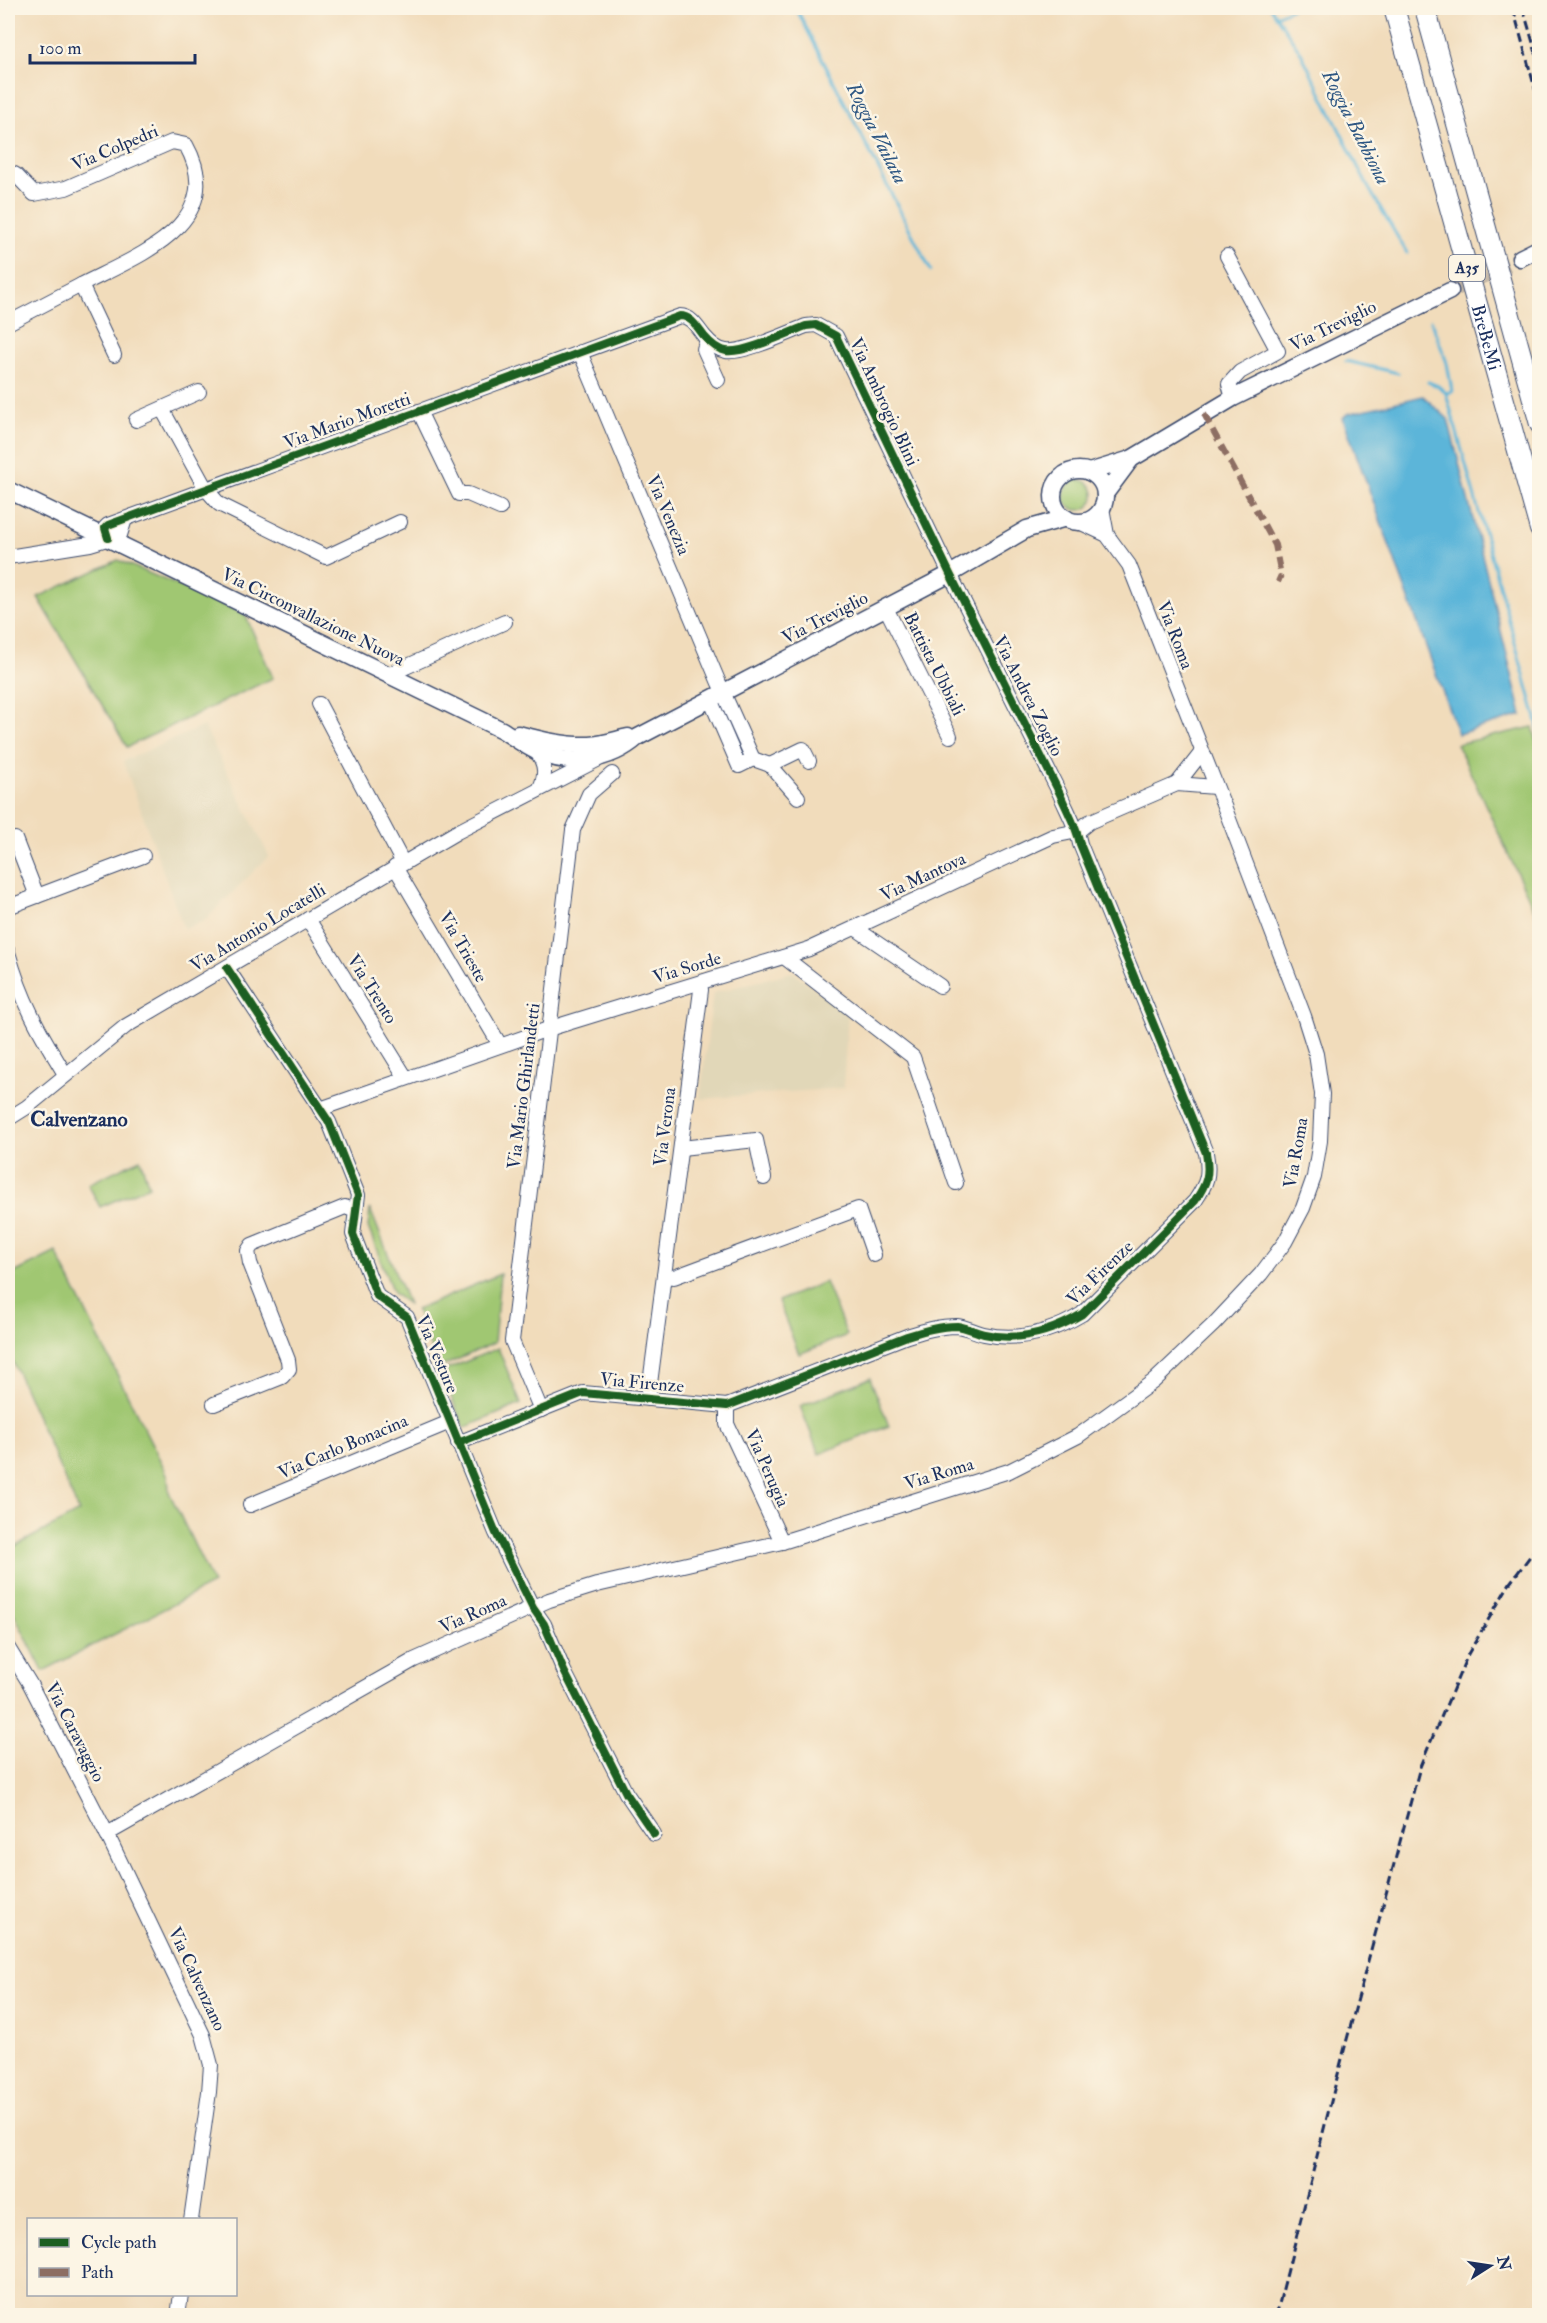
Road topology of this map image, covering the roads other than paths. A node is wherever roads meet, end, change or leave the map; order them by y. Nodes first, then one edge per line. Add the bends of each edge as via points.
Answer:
1 (1394, 8) edge
2 (1425, 8) edge
3 (8, 171) edge
4 (1539, 248) edge
5 (1227, 256) dead end
6 (1520, 258) tunnel mouth
7 (81, 285) junction
8 (1450, 291) tunnel mouth
9 (8, 323) edge
10 (707, 340) junction
11 (580, 352) junction
12 (114, 355) dead end
13 (718, 380) dead end
14 (199, 392) dead end
15 (1233, 398) junction
16 (162, 409) junction
17 (419, 411) junction
18 (136, 420) dead end
19 (1539, 424) edge
20 (1131, 459) junction
21 (1089, 472) junction
22 (206, 489) junction
23 (8, 490) edge
24 (1053, 498) junction
25 (1103, 501) junction
26 (501, 508) dead end
27 (1072, 520) junction
28 (400, 522) dead end
29 (1027, 529) junction
30 (1539, 529) edge
31 (1107, 536) junction
32 (108, 538) junction
33 (8, 557) edge
34 (950, 574) junction
35 (886, 608) junction
36 (505, 622) dead end
37 (388, 675) junction
38 (716, 696) junction
39 (319, 704) dead end
40 (502, 730) junction
41 (638, 736) junction
42 (950, 736) dead end
43 (536, 751) junction
44 (1202, 752) junction
45 (584, 754) junction
46 (564, 759) junction
47 (809, 761) dead end
48 (770, 765) junction
49 (612, 774) dead end
50 (1177, 784) junction
51 (543, 787) junction
52 (1215, 787) junction
53 (798, 797) dead end
54 (1078, 831) junction
55 (15, 839) dead end
56 (143, 856) dead end
57 (399, 865) junction
58 (37, 896) junction
59 (8, 907) edge
60 (308, 919) junction
61 (855, 928) junction
62 (8, 952) edge
63 (784, 957) junction
64 (226, 968) junction
65 (700, 983) junction
66 (940, 986) dead end
67 (548, 1029) junction
68 (500, 1045) junction
69 (65, 1074) junction
70 (406, 1078) junction
71 (320, 1109) junction
72 (8, 1119) edge
73 (681, 1148) junction
74 (764, 1178) dead end
75 (956, 1183) dead end
76 (356, 1211) junction
77 (874, 1255) dead end
78 (664, 1276) junction
79 (648, 1399) junction
80 (214, 1404) dead end
81 (727, 1406) junction
82 (541, 1410) junction
83 (450, 1422) junction
84 (458, 1443) junction
85 (250, 1505) dead end
86 (782, 1542) junction
87 (533, 1608) junction
88 (8, 1648) edge
89 (108, 1834) junction
90 (654, 1834) dead end
91 (191, 2218) edge
92 (181, 2296) edge
93 (178, 2316) edge

1 - 30 highway, BreBeMi / A35
2 - 19 highway, BreBeMi / A35
3 - 7 street, Via Colpedri via 34,194 51,192 172,142 186,145 193,157 197,181 188,218 158,245
4 - 6 main road
5 - 15 street, Via Treviglio via 1278,351 1240,372 1229,384
7 - 9 street, Via Colpedri
7 - 12 street
8 - 15 main road, Via Treviglio
10 - 11 street, Via Ambrogio Blini via 686,316 680,316
10 - 13 street via 704,349
10 - 34 street, Via Ambrogio Blini via 728,352 806,326 816,325 836,336
11 - 17 street, Via Mario Moretti
11 - 38 street, Via Venezia
14 - 16 street
15 - 20 main road, Via Treviglio
16 - 18 street
16 - 22 street
17 - 22 street, Via Mario Moretti
17 - 26 street via 459,494
20 - 21 main road, Via Treviglio
20 - 25 main road, Via Treviglio
21 - 24 main road, Via Treviglio via 1064,474 1053,489
21 - 25 main road via 1100,481
22 - 28 street via 219,504 326,557
22 - 32 street, Via Mario Moretti via 125,519 120,535
23 - 32 main road, Via Circonvallazione Nuova
24 - 27 main road via 1059,513
24 - 29 main road, Via Treviglio
25 - 27 main road, Via Treviglio via 1092,518
25 - 31 street, Via Roma
27 - 29 main road, Via Treviglio
27 - 31 street, Via Roma
29 - 34 main road, Via Treviglio
31 - 44 street, Via Roma via 1129,564
32 - 33 street
32 - 37 main road, Via Circonvallazione Nuova
34 - 35 main road, Via Treviglio
34 - 54 street, Via Andrea Zoglio
35 - 38 main road, Via Treviglio
35 - 42 street, Battista Ubbiali
36 - 37 street
37 - 40 main road, Via Circonvallazione Nuova
38 - 41 main road, Via Treviglio
38 - 48 street via 740,766 753,759
39 - 57 street, Via Trieste
40 - 43 main road
40 - 45 main road
41 - 45 main road
41 - 45 main road via 629,745 605,756
43 - 46 main road
43 - 51 street via 544,770
44 - 50 street
44 - 52 street, Via Roma
45 - 46 main road
45 - 51 street, Via Antonio Locatelli
46 - 51 street, Via Antonio Locatelli
47 - 48 street via 803,749
48 - 53 street
49 - 67 street, Via Mario Ghirlandetti via 589,794 573,830
50 - 52 street
50 - 54 street via 1089,822
51 - 57 street, Via Antonio Locatelli
52 - 86 street, Via Roma via 1316,1054 1322,1094 1320,1141 1314,1177 1285,1242 1213,1325 1154,1381 1078,1436 1009,1470
54 - 61 street, Via Mantova via 1053,836
54 - 81 street, Via Firenze via 1206,1153 1206,1183 1195,1201 1082,1314 1061,1327 1042,1334 1014,1336 984,1334 960,1326 935,1328
55 - 58 street
56 - 58 street
57 - 60 street, Via Antonio Locatelli
57 - 68 street, Via Trieste
58 - 59 street
60 - 64 street, Via Antonio Locatelli
60 - 70 street, Via Trento
61 - 63 street, Via Mantova
61 - 66 street
62 - 69 street via 35,1025
63 - 65 street, Via Sorde
63 - 75 street via 913,1057
64 - 69 street, Via Antonio Locatelli via 126,1026
64 - 71 street, Via Vesture
65 - 67 street, Via Sorde
65 - 73 street, Via Verona
67 - 68 street, Via Sorde
67 - 82 street, Via Mario Ghirlandetti via 512,1341
68 - 70 street, Via Sorde
69 - 72 street, Via Antonio Locatelli
70 - 71 street, Via Sorde
71 - 76 street, Via Vesture via 358,1195
73 - 74 street via 756,1140
73 - 78 street, Via Verona
76 - 80 street via 345,1207 252,1245 248,1251 250,1263 289,1369 282,1377
76 - 83 street, Via Vesture via 353,1234 377,1296 407,1317
77 - 78 street via 858,1209 674,1277
78 - 79 street, Via Verona
79 - 81 street, Via Firenze
79 - 82 street, Via Firenze via 583,1393
81 - 86 street, Via Perugia via 727,1424
82 - 84 street, Via Firenze
83 - 84 street, Via Vesture
83 - 85 street, Via Carlo Bonacina
84 - 87 street, Via Vesture
86 - 87 street, Via Roma via 597,1585
87 - 89 street, Via Roma via 414,1660
87 - 90 street, Via Vesture via 626,1793
88 - 89 street, Via Caravaggio
89 - 91 street, Via Calvenzano via 194,2014 211,2065
92 - 93 street

